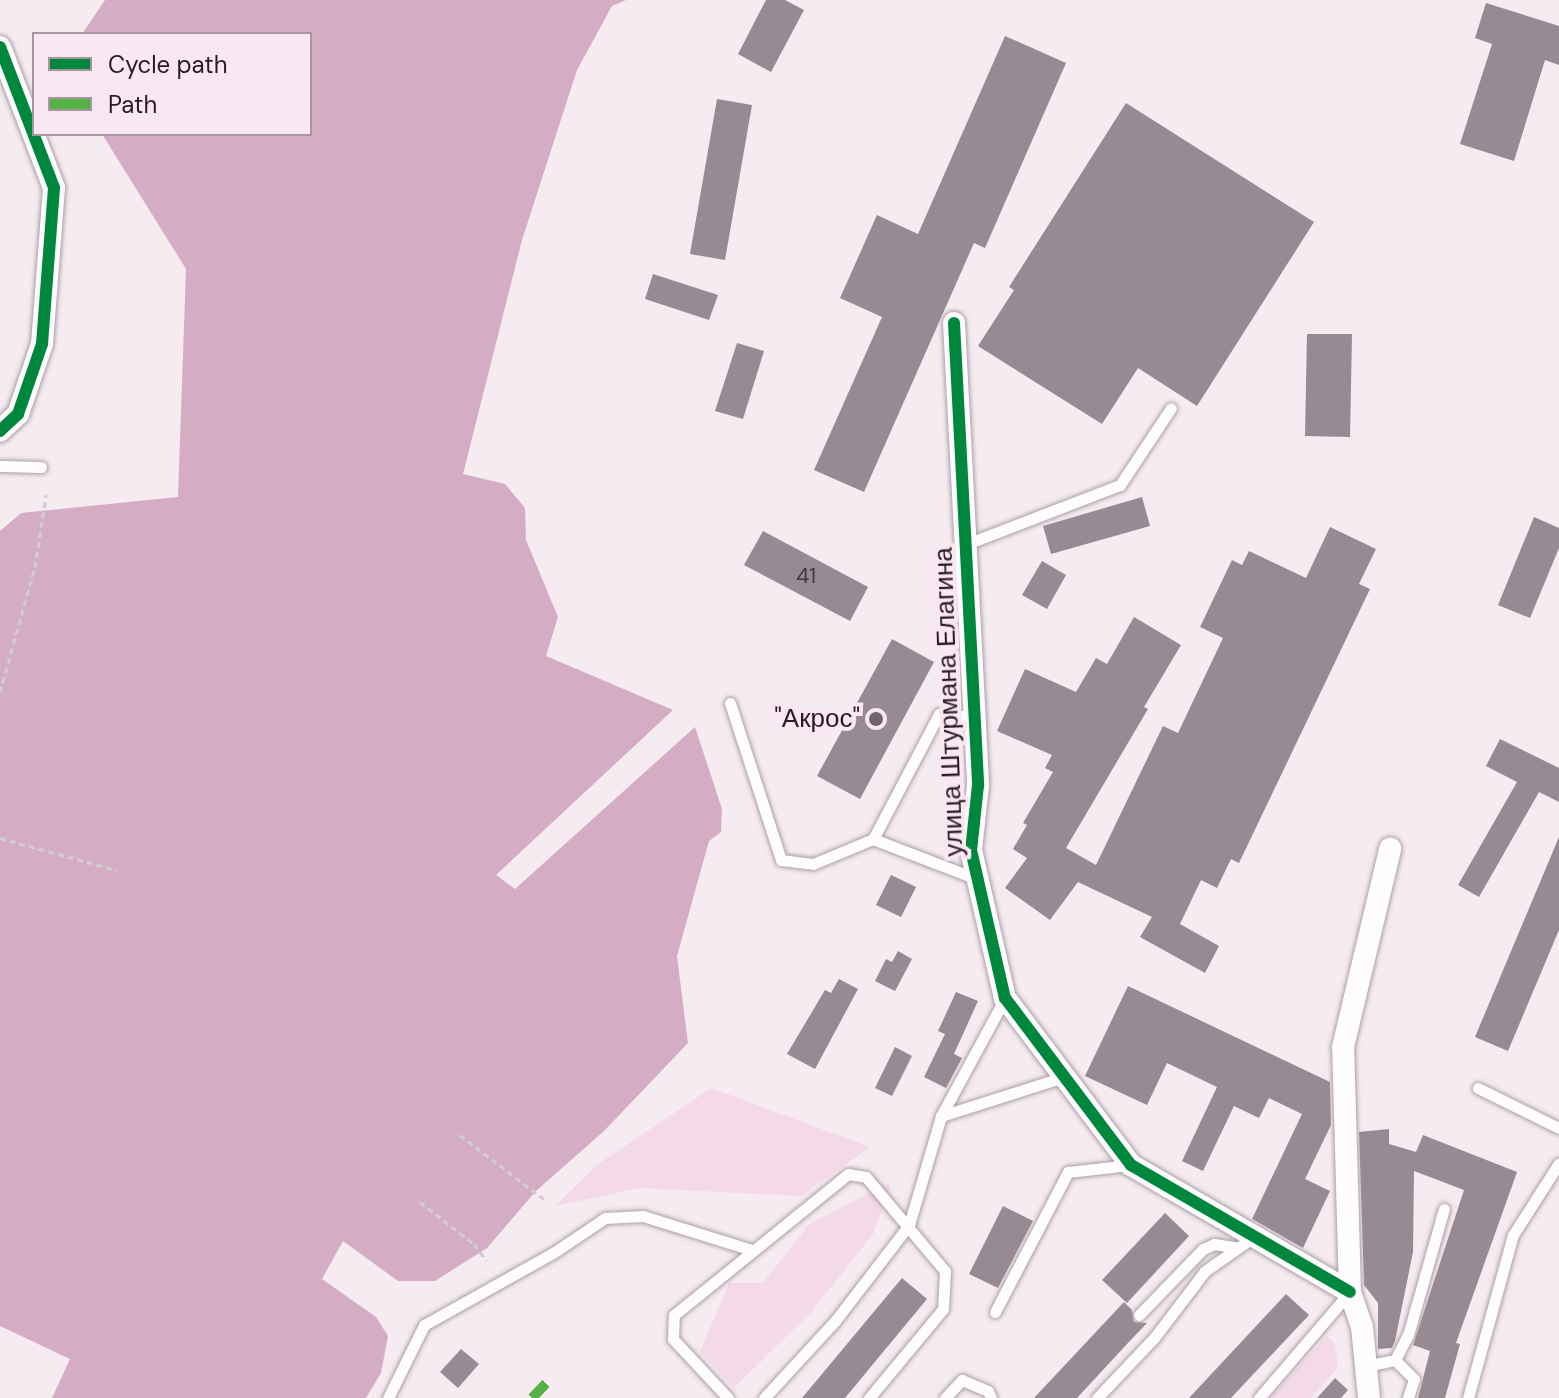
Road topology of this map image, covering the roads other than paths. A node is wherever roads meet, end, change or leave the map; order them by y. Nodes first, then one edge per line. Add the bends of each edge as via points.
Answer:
1 (0, 47) edge
2 (32, 131) edge
3 (34, 136) edge
4 (954, 323) dead end
5 (1171, 408) dead end
6 (0, 431) edge
7 (0, 466) edge
8 (41, 467) dead end
9 (967, 544) junction
10 (730, 703) dead end
11 (974, 717) junction
12 (873, 839) junction
13 (1390, 849) dead end
14 (978, 879) junction
15 (1005, 998) junction
16 (1064, 1077) junction
17 (1478, 1088) dead end
18 (941, 1116) junction
19 (1559, 1128) edge
20 (1559, 1163) edge
21 (1131, 1165) junction
22 (1444, 1209) dead end
23 (909, 1225) junction
24 (1245, 1243) junction
25 (752, 1250) junction
26 (1350, 1292) junction
27 (995, 1312) dead end
28 (1139, 1315) dead end
29 (1395, 1360) junction
30 (1366, 1366) junction
31 (388, 1398) edge
32 (728, 1398) edge
33 (764, 1398) edge
34 (869, 1398) edge
35 (945, 1398) edge
36 (991, 1398) edge
37 (1097, 1398) edge
38 (1259, 1398) edge
39 (1369, 1398) edge
40 (1408, 1398) edge
41 (1468, 1398) edge

1 - 2 street
3 - 6 street via 54,188 42,344 18,414
4 - 9 street, улица Штурмана Елагина
5 - 9 lane via 1120,485
7 - 8 lane
9 - 11 street, улица Штурмана Елагина
10 - 12 lane via 781,860 813,864
11 - 12 lane via 939,714
11 - 14 street, улица Штурмана Елагина via 978,785 971,850
12 - 14 lane
13 - 26 street via 1343,1047
14 - 15 street, улица Штурмана Елагина
15 - 16 street, улица Штурмана Елагина
15 - 18 lane
16 - 18 lane
16 - 21 street, улица Штурмана Елагина
17 - 19 lane
18 - 23 lane
20 - 41 lane via 1513,1235
21 - 24 street, улица Штурмана Елагина
21 - 27 lane via 1068,1172
22 - 29 lane via 1408,1335
23 - 25 lane via 866,1177 848,1174
23 - 33 lane via 835,1321
23 - 34 lane via 945,1271 943,1309
24 - 26 street, улица Штурмана Елагина
24 - 28 lane via 1203,1249
24 - 37 lane via 1205,1271 1154,1338
25 - 31 lane via 643,1216 605,1218 424,1325
25 - 32 lane via 674,1315 673,1339
26 - 30 street via 1362,1327
26 - 38 lane
29 - 30 lane
29 - 40 lane via 1414,1379
30 - 39 street
35 - 36 lane via 962,1380 988,1391

